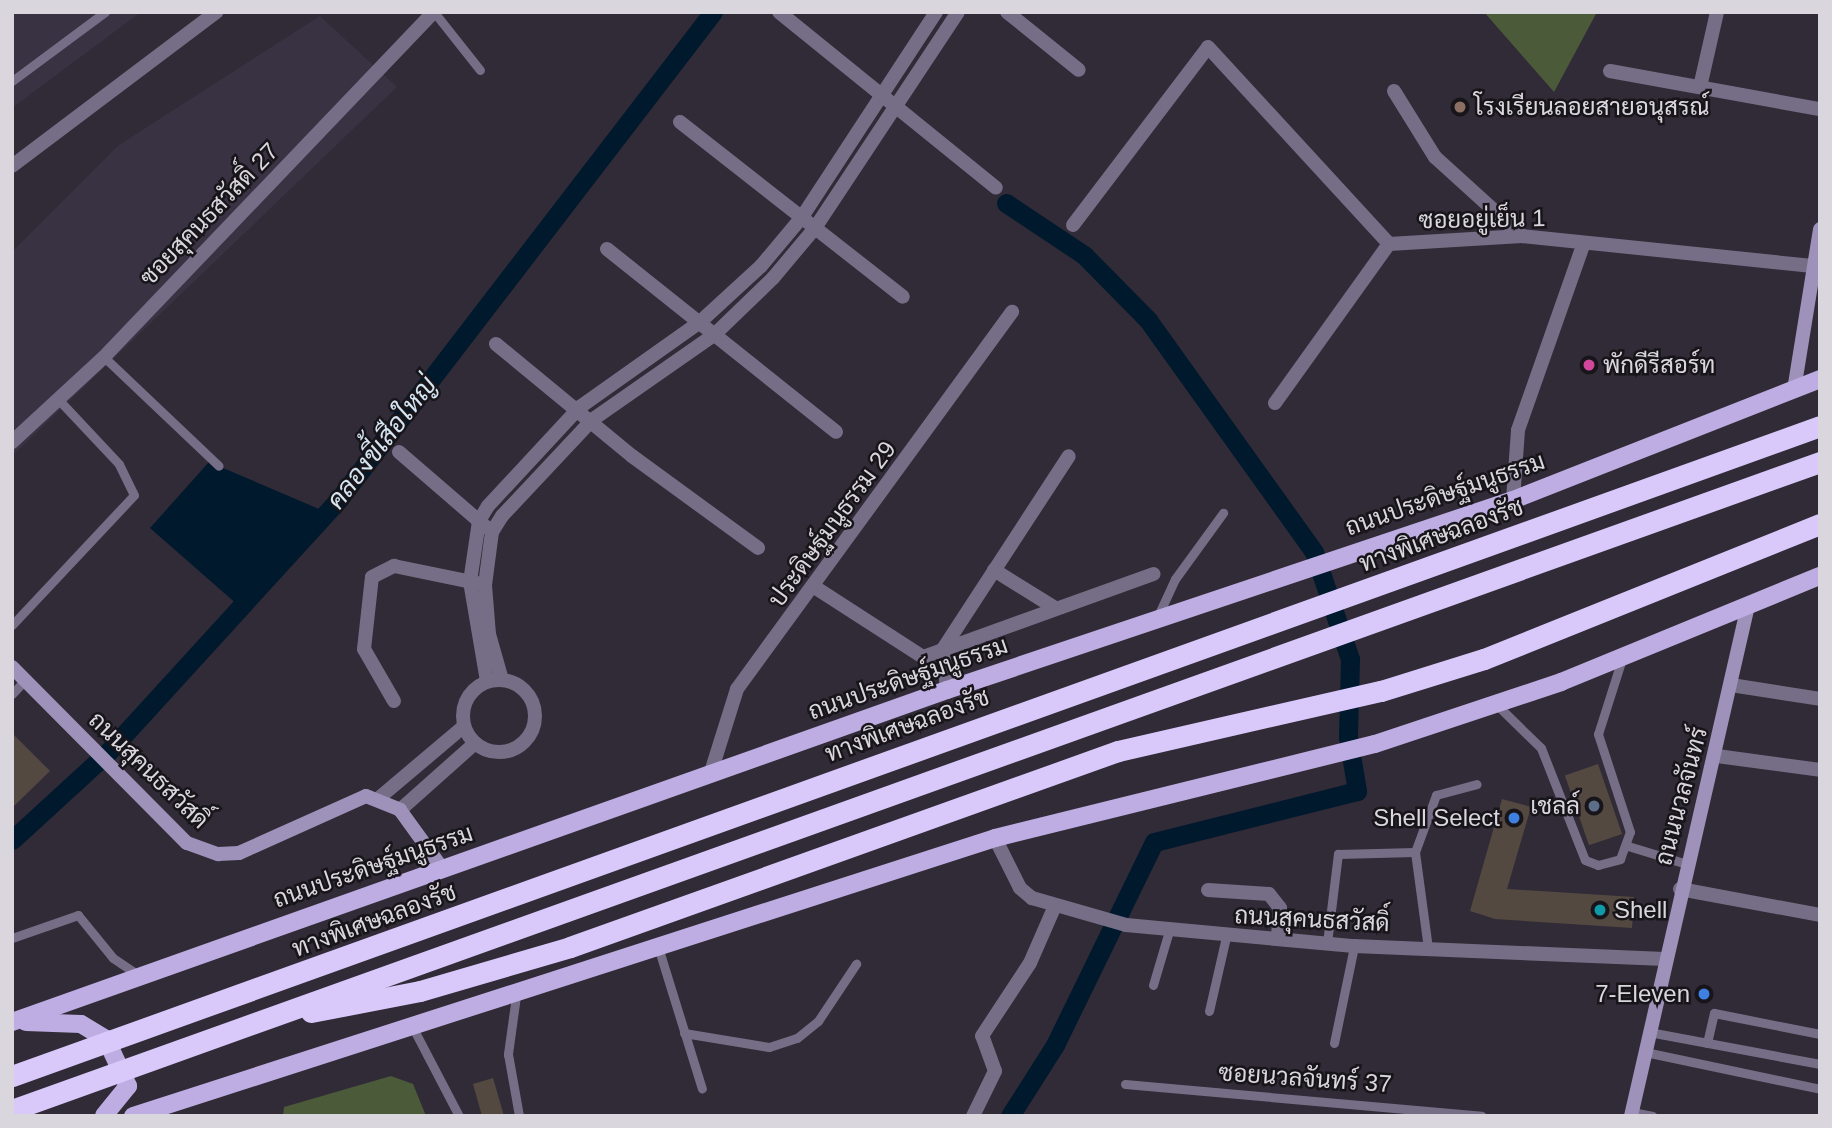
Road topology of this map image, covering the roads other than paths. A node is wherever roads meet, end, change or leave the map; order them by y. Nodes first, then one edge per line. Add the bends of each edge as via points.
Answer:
1 (105, 12) edge
2 (216, 12) edge
3 (434, 12) edge
4 (779, 12) edge
5 (936, 12) edge
6 (958, 12) edge
7 (1007, 12) edge
8 (1717, 12) edge
9 (480, 70) dead end
10 (1079, 70) dead end
11 (1611, 71) dead end
12 (12, 81) edge
13 (1700, 88) junction
14 (1394, 91) dead end
15 (882, 99) junction
16 (896, 108) junction
17 (1820, 109) edge
18 (680, 121) dead end
19 (12, 166) edge
20 (996, 188) dead end
21 (802, 217) junction
22 (1073, 225) dead end
23 (815, 228) junction
24 (1820, 229) edge
25 (1522, 236) junction
26 (1584, 243) junction
27 (1389, 244) junction
28 (607, 249) dead end
29 (1812, 266) junction
30 (903, 297) dead end
31 (1012, 312) dead end
32 (700, 323) junction
33 (714, 335) junction
34 (496, 344) dead end
35 (104, 357) junction
36 (1820, 379) edge
37 (1794, 390) junction
38 (59, 400) junction
39 (1275, 402) dead end
40 (578, 410) junction
41 (592, 420) junction
42 (1820, 426) edge
43 (836, 432) dead end
44 (12, 442) edge
45 (398, 452) dead end
46 (1069, 456) dead end
47 (1820, 462) edge
48 (219, 466) dead end
49 (1513, 500) junction
50 (1223, 513) dead end
51 (479, 521) junction
52 (1820, 524) edge
53 (492, 532) junction
54 (758, 548) dead end
55 (994, 570) junction
56 (1153, 574) dead end
57 (1820, 576) edge
58 (470, 582) junction
59 (485, 585) junction
60 (816, 588) junction
61 (1055, 608) junction
62 (1747, 610) junction
63 (1157, 618) junction
64 (12, 625) edge
65 (943, 649) junction
66 (1622, 659) junction
67 (12, 667) edge
68 (25, 680) junction
69 (502, 680) junction
70 (487, 681) junction
71 (1731, 685) junction
72 (947, 690) junction
73 (12, 694) edge
74 (1820, 699) edge
75 (394, 701) dead end
76 (1496, 704) junction
77 (464, 727) junction
78 (474, 744) junction
79 (1717, 756) junction
80 (1820, 770) edge
81 (711, 772) junction
82 (1477, 784) dead end
83 (379, 798) junction
84 (400, 810) junction
85 (995, 838) junction
86 (1628, 846) junction
87 (1415, 852) junction
88 (1687, 864) junction
89 (442, 868) junction
90 (1680, 888) junction
91 (1209, 890) dead end
92 (1054, 908) junction
93 (1820, 915) edge
94 (1169, 932) junction
95 (1226, 937) junction
96 (12, 938) edge
97 (1278, 939) junction
98 (1327, 943) junction
99 (1354, 946) junction
100 (1429, 948) junction
101 (659, 950) junction
102 (1665, 959) junction
103 (856, 964) dead end
104 (138, 975) junction
105 (1153, 985) dead end
106 (516, 996) junction
107 (1209, 1011) dead end
108 (12, 1022) edge
109 (243, 1026) junction
110 (413, 1028) junction
111 (1649, 1032) junction
112 (684, 1033) junction
113 (1820, 1034) edge
114 (1334, 1043) dead end
115 (1707, 1043) junction
116 (1645, 1052) junction
117 (1820, 1063) edge
118 (12, 1076) edge
119 (1125, 1084) dead end
120 (702, 1088) dead end
121 (1820, 1089) edge
122 (12, 1110) edge
123 (1631, 1114) edge
124 (104, 1116) edge
125 (133, 1116) edge
126 (459, 1116) edge
127 (519, 1116) edge
128 (973, 1116) edge
129 (1482, 1116) edge
130 (1653, 1116) edge

1 - 12 lane
2 - 19 street
3 - 9 lane
3 - 35 street, ซอยสุคนธสวัสดิ์ 27
4 - 15 street
5 - 15 street
6 - 16 street
7 - 10 street
8 - 13 street
11 - 13 street
13 - 17 street
14 - 25 street via 1435,157
15 - 16 street
15 - 21 street
16 - 20 street
16 - 23 street
18 - 21 street
21 - 23 street
21 - 32 street
22 - 27 street via 1208,47
23 - 30 street
23 - 33 street
24 - 29 main road
25 - 26 street, ซอยอยู่เย็น 1
25 - 27 street, ซอยอยู่เย็น 1
26 - 29 street, ซอยอยู่เย็น 1
26 - 49 street via 1518,430
27 - 39 street, ซอยอยู่เย็น 1
28 - 32 street
29 - 37 main road
31 - 60 street, ประดิษฐ์มนูธรรม 29
32 - 33 street
32 - 40 street
33 - 41 street
33 - 43 street
34 - 40 street
35 - 38 street, ซอยสุคนธสวัสดิ์ 27
35 - 48 lane
36 - 37 main road, ถนนประดิษฐ์มนูธรรม
37 - 49 main road, ถนนประดิษฐ์มนูธรรม
38 - 44 street, ซอยสุคนธสวัสดิ์ 27
38 - 64 lane via 119,464 134,495
40 - 41 street
40 - 51 street
41 - 53 street
41 - 54 street
42 - 118 highway, ทางพิเศษฉลองรัช
45 - 51 street
46 - 55 street
47 - 109 highway
49 - 63 main road, ถนนประดิษฐ์มนูธรรม
50 - 63 lane via 1175,579
51 - 53 street
51 - 58 street
52 - 109 highway via 1484,659 1339,701 1196,729 1020,784 570,947 420,991
53 - 59 street
55 - 61 street
55 - 65 street
56 - 61 street
57 - 62 main road
58 - 59 street
58 - 70 street
58 - 75 street via 394,566 372,577 364,649
59 - 69 street via 489,634
60 - 65 street via 914,657
60 - 81 street, ประดิษฐ์มนูธรรม 29 via 737,689
61 - 65 street
62 - 66 main road
62 - 71 main road, ถนนนวลจันทร์
63 - 72 main road, ถนนประดิษฐ์มนูธรรม
65 - 72 street
66 - 76 main road
66 - 86 lane via 1598,734 1630,832
67 - 68 main road, ถนนสุคนธสวัสดิ์
68 - 73 lane
68 - 83 main road, ถนนสุคนธสวัสดิ์ via 187,843 218,854 255,848 340,805
69 - 70 street
69 - 78 street via 531,698 533,732 507,753
70 - 77 street via 463,707
71 - 74 street
71 - 79 main road, ถนนนวลจันทร์
72 - 81 main road, ถนนประดิษฐ์มนูธรรม
76 - 85 main road via 1342,754
76 - 86 lane via 1541,748 1585,860 1598,865 1620,859
77 - 78 street
77 - 83 street
78 - 84 street
79 - 80 street
79 - 88 main road, ถนนนวลจันทร์
81 - 89 main road, ถนนประดิษฐ์มนูธรรม
82 - 87 lane via 1436,795
83 - 84 main road
84 - 89 main road
85 - 92 street, ถนนสุคนธสวัสดิ์ via 1020,888
85 - 101 main road
86 - 88 lane
87 - 98 lane via 1338,854
87 - 100 lane
88 - 90 main road, ถนนนวลจันทร์
89 - 104 main road, ถนนประดิษฐ์มนูธรรม
90 - 93 street
90 - 102 main road, ถนนนวลจันทร์
91 - 97 street via 1269,894 1280,908
92 - 94 street, ถนนสุคนธสวัสดิ์
92 - 128 street via 1030,962 982,1036 995,1070
94 - 95 street, ถนนสุคนธสวัสดิ์
94 - 105 lane
95 - 97 street, ถนนสุคนธสวัสดิ์
95 - 107 lane
96 - 104 lane via 78,915 113,958
97 - 98 street, ถนนสุคนธสวัสดิ์
98 - 99 street, ถนนสุคนธสวัสดิ์
99 - 100 street, ถนนสุคนธสวัสดิ์
99 - 114 lane
100 - 102 street, ถนนสุคนธสวัสดิ์
101 - 106 main road
101 - 112 lane
102 - 111 main road, ถนนนวลจันทร์
103 - 112 lane via 818,1021 797,1038 769,1047
104 - 108 main road, ถนนประดิษฐ์มนูธรรม
106 - 110 main road
106 - 127 lane via 508,1054
108 - 124 main road via 67,1021 106,1039 128,1086
109 - 122 highway
110 - 125 main road
110 - 126 lane
111 - 115 lane
111 - 116 main road, ถนนนวลจันทร์
112 - 120 lane
113 - 115 lane via 1714,1013
115 - 117 lane
116 - 121 lane
116 - 123 main road, ถนนนวลจันทร์
119 - 129 lane, ซอยนวลจันทร์ 37
123 - 130 lane

